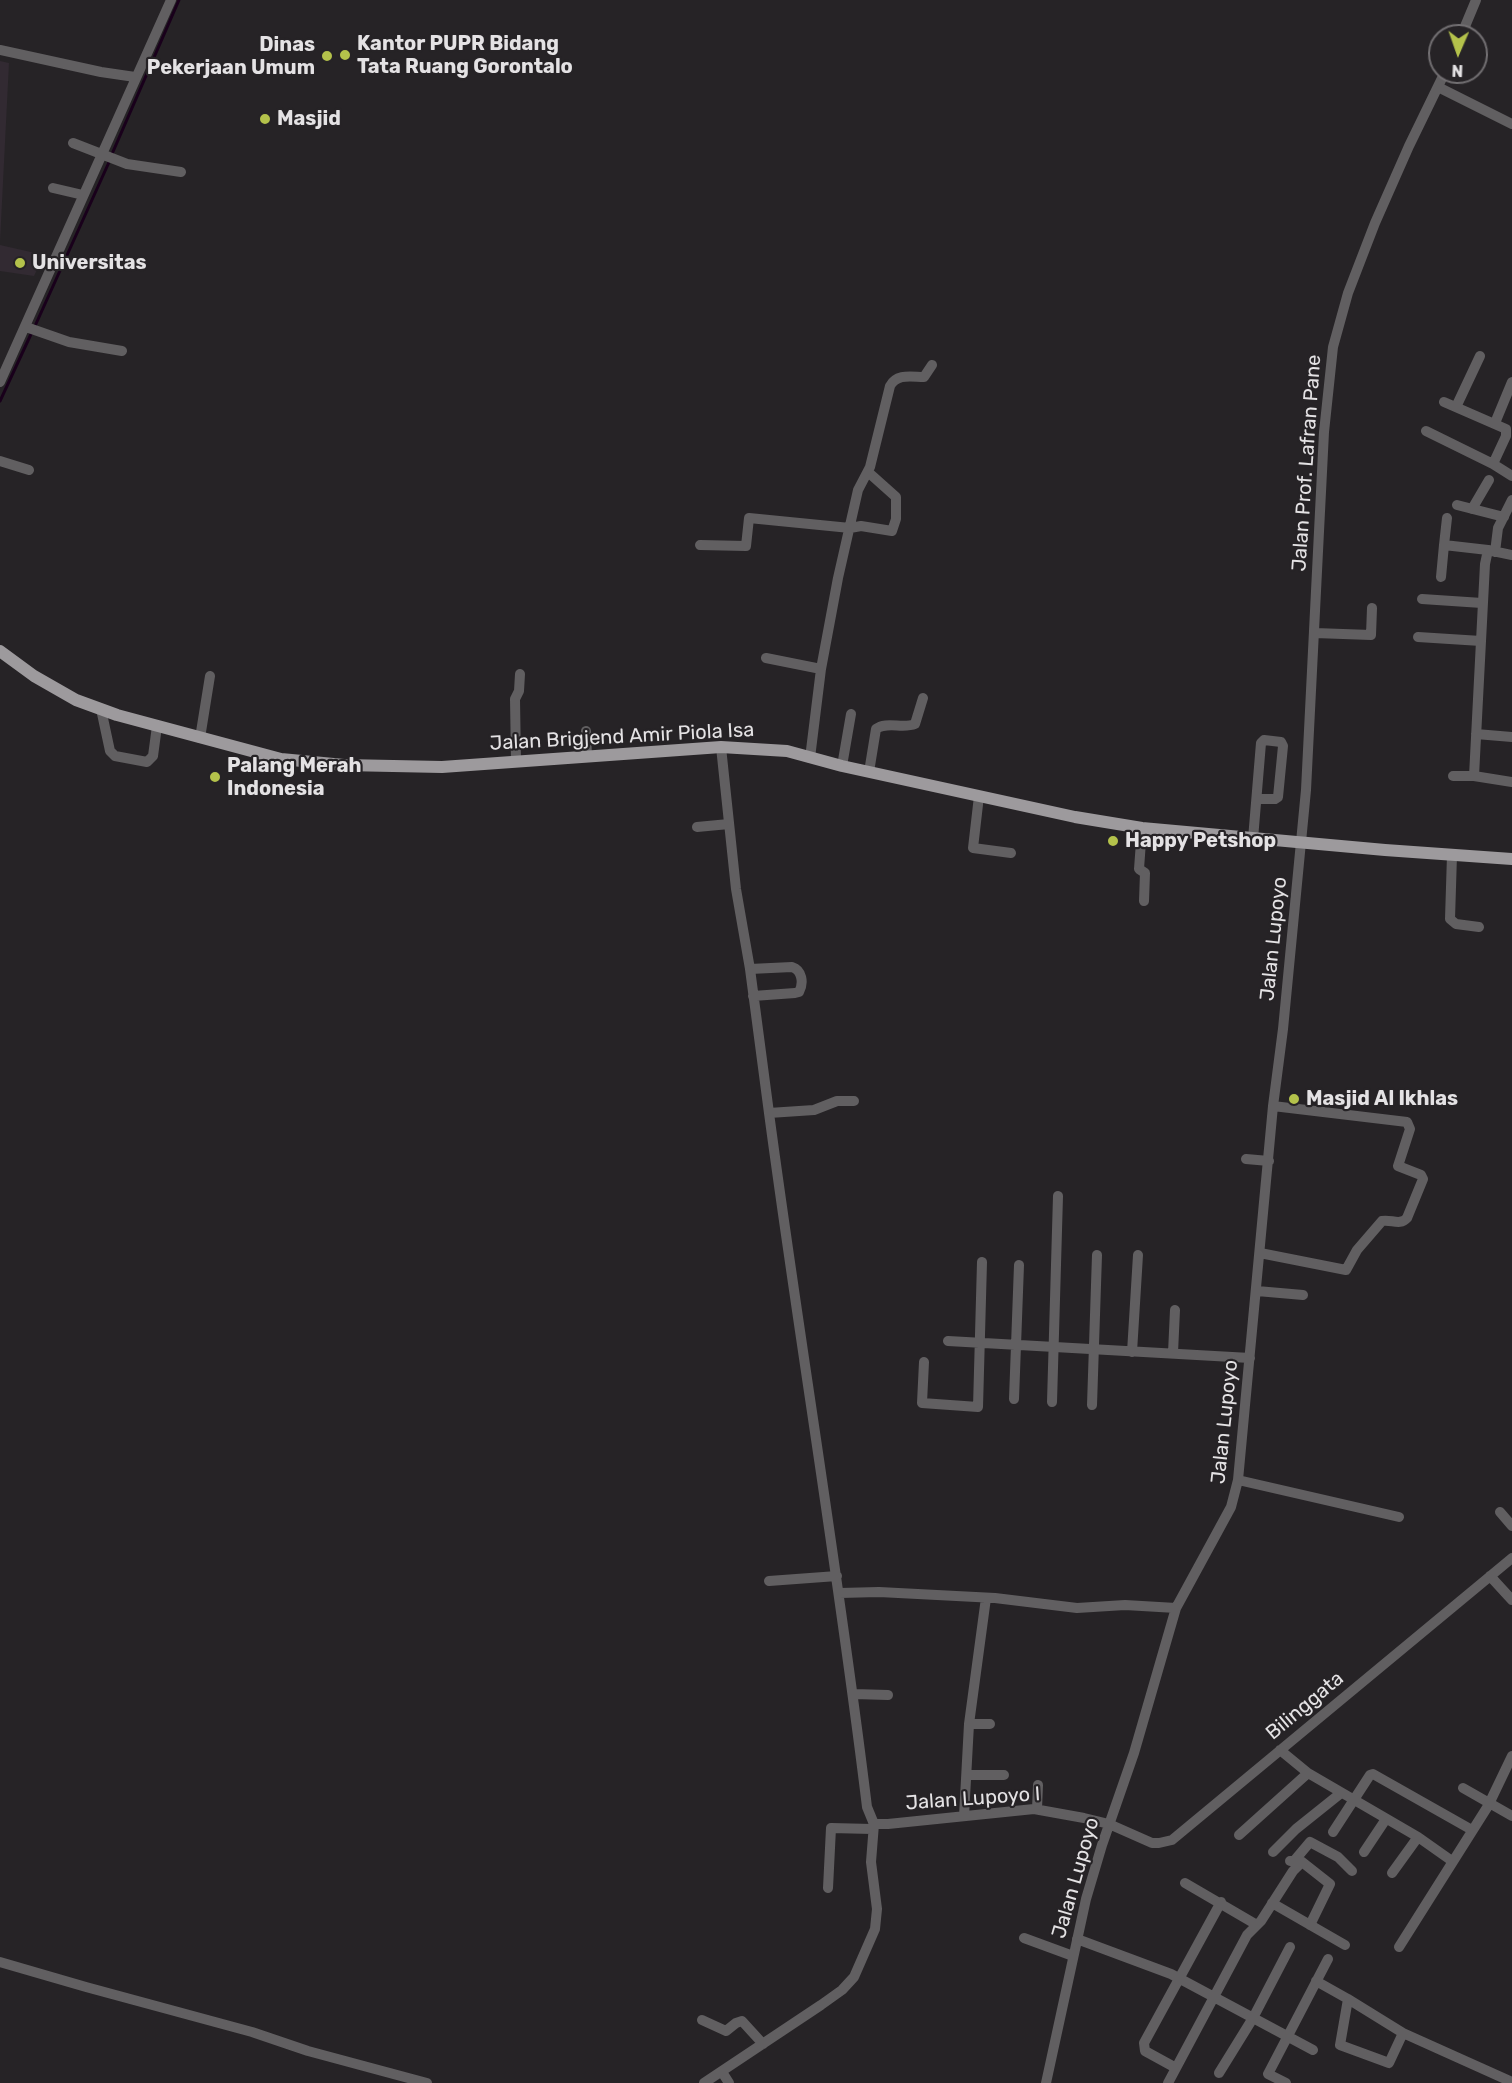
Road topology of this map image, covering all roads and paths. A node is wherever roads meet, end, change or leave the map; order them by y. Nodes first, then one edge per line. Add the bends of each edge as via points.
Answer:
1 (171, 0) edge
2 (1476, 0) edge
3 (1466, 24) edge
4 (0, 51) edge
5 (135, 77) junction
6 (1439, 84) edge
7 (1438, 87) junction
8 (1512, 124) edge
9 (73, 143) dead end
10 (108, 155) junction
11 (181, 172) dead end
12 (53, 188) dead end
13 (83, 195) junction
14 (31, 329) junction
15 (122, 351) dead end
16 (1480, 356) dead end
17 (932, 365) dead end
18 (3, 369) edge
19 (0, 382) edge
20 (1512, 382) edge
21 (1444, 402) dead end
22 (1456, 407) junction
23 (1495, 423) junction
24 (1426, 431) dead end
25 (0, 461) edge
26 (1493, 464) junction
27 (30, 470) dead end
28 (868, 472) junction
29 (1512, 476) edge
30 (1490, 480) dead end
31 (1512, 500) edge
32 (1457, 505) dead end
33 (1472, 509) junction
34 (1504, 517) junction
35 (1447, 518) dead end
36 (850, 528) junction
37 (700, 545) dead end
38 (1444, 545) junction
39 (1491, 551) junction
40 (1512, 555) edge
41 (1442, 576) dead end
42 (1422, 599) dead end
43 (1482, 603) junction
44 (1372, 608) dead end
45 (1315, 633) junction
46 (1418, 637) dead end
47 (1480, 641) junction
48 (0, 651) edge
49 (766, 658) dead end
50 (821, 669) junction
51 (520, 674) dead end
52 (210, 676) dead end
53 (924, 698) dead end
54 (101, 709) junction
55 (851, 714) dead end
56 (157, 726) junction
57 (586, 730) dead end
58 (1476, 734) junction
59 (1512, 737) edge
60 (200, 738) junction
61 (721, 747) junction
62 (587, 757) junction
63 (810, 758) junction
64 (516, 761) junction
65 (842, 766) junction
66 (869, 772) junction
67 (1474, 776) junction
68 (1453, 777) dead end
69 (1512, 782) edge
70 (979, 796) junction
71 (1257, 799) junction
72 (729, 824) junction
73 (697, 827) dead end
74 (1142, 828) junction
75 (1253, 839) junction
76 (1302, 843) junction
77 (1011, 853) dead end
78 (1452, 855) junction
79 (1512, 859) edge
80 (1144, 901) dead end
81 (1479, 927) dead end
82 (750, 969) junction
83 (753, 996) junction
84 (854, 1101) dead end
85 (1273, 1106) junction
86 (769, 1113) junction
87 (1246, 1159) dead end
88 (1269, 1161) junction
89 (1058, 1196) dead end
90 (1260, 1253) junction
91 (1097, 1255) dead end
92 (1138, 1255) dead end
93 (982, 1262) dead end
94 (1019, 1265) dead end
95 (1257, 1291) junction
96 (1303, 1295) dead end
97 (1175, 1310) dead end
98 (948, 1341) dead end
99 (980, 1343) junction
100 (1015, 1344) junction
101 (1054, 1347) junction
102 (1094, 1349) junction
103 (1132, 1352) junction
104 (1173, 1353) junction
105 (1250, 1358) junction
106 (924, 1362) dead end
107 (1014, 1400) dead end
108 (1052, 1402) dead end
109 (1092, 1405) dead end
110 (1238, 1480) junction
111 (1500, 1512) dead end
112 (1399, 1517) dead end
113 (1512, 1526) edge
114 (1512, 1558) edge
115 (837, 1576) junction
116 (1493, 1579) junction
117 (769, 1581) dead end
118 (840, 1593) junction
119 (986, 1598) junction
120 (1512, 1600) edge
121 (1176, 1608) junction
122 (854, 1694) junction
123 (888, 1695) dead end
124 (969, 1724) junction
125 (990, 1724) dead end
126 (1282, 1753) junction
127 (1512, 1756) edge
128 (1308, 1773) junction
129 (967, 1775) junction
130 (1004, 1775) dead end
131 (1038, 1785) dead end
132 (1463, 1788) dead end
133 (1341, 1793) junction
134 (1354, 1800) junction
135 (1489, 1803) junction
136 (1037, 1809) junction
137 (964, 1816) junction
138 (1512, 1816) edge
139 (1386, 1819) junction
140 (1109, 1824) junction
141 (873, 1826) junction
142 (1472, 1830) junction
143 (1333, 1832) dead end
144 (1239, 1835) dead end
145 (1418, 1837) junction
146 (1364, 1851) dead end
147 (1273, 1852) dead end
148 (1296, 1860) junction
149 (1452, 1861) junction
150 (1352, 1871) dead end
151 (1392, 1873) dead end
152 (1185, 1883) dead end
153 (828, 1888) dead end
154 (1221, 1902) junction
155 (1272, 1903) junction
156 (1257, 1925) junction
157 (1310, 1925) junction
158 (1024, 1938) dead end
159 (1077, 1939) junction
160 (1345, 1945) dead end
161 (1290, 1947) dead end
162 (1399, 1947) dead end
163 (1073, 1956) junction
164 (1328, 1959) dead end
165 (0, 1962) edge
166 (1179, 1978) junction
167 (1316, 1981) junction
168 (1214, 1997) junction
169 (1348, 1999) junction
170 (1253, 2018) junction
171 (702, 2020) dead end
172 (1403, 2033) junction
173 (1288, 2037) junction
174 (764, 2044) junction
175 (1312, 2050) dead end
176 (1176, 2068) junction
177 (722, 2072) junction
178 (1219, 2073) dead end
179 (1266, 2078) edge
180 (1512, 2082) edge
181 (427, 2083) edge
182 (704, 2083) edge
183 (729, 2083) edge
184 (1046, 2083) edge
185 (1168, 2083) edge
186 (1286, 2083) edge

1 - 5 street
2 - 3 street
4 - 5 street
5 - 10 street
6 - 7 street, Jalan Prof. Lafran Pane
7 - 8 street
7 - 45 street, Jalan Prof. Lafran Pane via 1375,223 1335,335 1324,432
9 - 10 street
10 - 11 street via 141,167
10 - 13 street
12 - 13 street
13 - 14 street
14 - 15 street via 69,342
14 - 18 street
16 - 22 street
17 - 28 street via 924,377 892,381
18 - 19 street
20 - 23 street
21 - 22 street
22 - 23 street
23 - 26 street via 1507,430
24 - 26 street
25 - 27 street
26 - 29 street
28 - 36 street via 858,490
28 - 36 street via 896,497 894,530
30 - 33 street
31 - 34 street
32 - 33 street
33 - 34 street
34 - 39 street
35 - 38 street
36 - 37 street via 749,518 746,546
36 - 50 street
38 - 39 street
38 - 41 street
39 - 40 street
39 - 43 street via 1484,570
42 - 43 street
43 - 47 street
44 - 45 street via 1371,635
45 - 76 street, Jalan Prof. Lafran Pane
46 - 47 street
47 - 58 street
48 - 54 main road, Jalan Brigjend Amir Piola Isa via 56,690
49 - 50 street
50 - 63 street
51 - 64 street via 515,699
52 - 60 street
53 - 66 street via 915,724 876,729
54 - 56 main road, Jalan Brigjend Amir Piola Isa
54 - 56 street via 110,751 115,756 150,760
55 - 65 street
56 - 60 main road, Jalan Brigjend Amir Piola Isa
57 - 62 street
58 - 59 street
58 - 67 street
60 - 64 main road, Jalan Brigjend Amir Piola Isa via 280,759 344,765 442,767
61 - 62 main road, Jalan Brigjend Amir Piola Isa
61 - 63 main road, Jalan Brigjend Amir Piola Isa via 780,750
61 - 72 street
62 - 64 main road, Jalan Brigjend Amir Piola Isa
63 - 65 main road, Jalan Brigjend Amir Piola Isa
65 - 66 main road, Jalan Brigjend Amir Piola Isa
66 - 70 main road, Jalan Brigjend Amir Piola Isa
67 - 68 street
67 - 69 street
70 - 74 main road, Jalan Brigjend Amir Piola Isa
70 - 77 street via 974,848
71 - 71 street via 1278,797 1281,742 1262,741
71 - 75 street
72 - 73 street
72 - 82 street
74 - 75 main road, Jalan Brigjend Amir Piola Isa
74 - 80 street via 1139,869 1145,873
75 - 76 main road, Jalan Brigjend Amir Piola Isa
76 - 78 main road, Jalan Brigjend Amir Piola Isa
76 - 85 street, Jalan Lupoyo
78 - 79 main road, Jalan Brigjend Amir Piola Isa
78 - 81 street via 1450,919 1456,924
82 - 83 street
82 - 83 street via 792,967 800,973 802,983 799,992
83 - 86 street
84 - 86 street via 837,1101 814,1110
85 - 88 street, Jalan Lupoyo
85 - 90 street via 1407,1122 1410,1129 1398,1166 1423,1179 1404,1222 1382,1221 1346,1270
86 - 115 street
87 - 88 street
88 - 90 street, Jalan Lupoyo
89 - 101 street
90 - 95 street, Jalan Lupoyo
91 - 102 street
92 - 103 street
93 - 99 street
94 - 100 street
95 - 96 street
95 - 105 street, Jalan Lupoyo
97 - 104 street
98 - 99 street
99 - 100 street
99 - 106 street via 978,1407 922,1403
100 - 101 street
100 - 107 street
101 - 102 street
101 - 108 street
102 - 103 street
102 - 109 street
103 - 104 street
104 - 105 street
105 - 110 street, Jalan Lupoyo
110 - 112 street
110 - 121 street, Jalan Lupoyo via 1227,1515
111 - 113 street
114 - 116 street, Bilinggata
115 - 117 street
115 - 118 street
116 - 120 street
116 - 126 street, Bilinggata
118 - 119 street
118 - 122 street
119 - 121 street via 1077,1608
119 - 124 street
121 - 140 street, Jalan Lupoyo
122 - 123 street
122 - 141 street via 867,1807
124 - 125 street
124 - 129 street
126 - 128 street
126 - 140 street, Bilinggata via 1172,1840 1152,1843
127 - 135 street
128 - 133 street
128 - 144 street
129 - 130 street
129 - 137 street
131 - 136 street
132 - 135 street
133 - 134 street
133 - 147 street
134 - 139 street
134 - 142 street via 1370,1775 1376,1774
134 - 143 street
135 - 138 street
135 - 142 street
136 - 137 street, Jalan Lupoyo I
136 - 140 street, Jalan Lupoyo I
137 - 141 street, Jalan Lupoyo I
139 - 145 street
139 - 146 street
140 - 159 street, Jalan Lupoyo
141 - 153 street, Jalan Lupoyo I via 831,1828
141 - 174 street via 875,1929 858,1971 842,1990
142 - 149 street
145 - 149 street
145 - 151 street
148 - 150 street via 1311,1842 1338,1857
148 - 155 street
148 - 157 street via 1330,1883
149 - 162 street
152 - 154 street
154 - 156 street
154 - 166 street
155 - 156 street
155 - 157 street
156 - 168 street via 1247,1935
157 - 160 street
158 - 163 street
159 - 163 street, Jalan Lupoyo
159 - 166 street
161 - 170 street
163 - 184 street, Jalan Lupoyo
164 - 167 street
165 - 181 street
166 - 168 street
166 - 176 street via 1143,2046 1145,2051
167 - 169 street
167 - 173 street
168 - 170 street
168 - 176 street
169 - 172 street
169 - 172 street via 1340,2042 1343,2047 1388,2063
170 - 173 street
170 - 178 street
171 - 174 street via 726,2031 742,2021
172 - 180 street
173 - 175 street
173 - 179 street
174 - 177 street
176 - 185 street
177 - 182 street
177 - 183 street
179 - 186 street

